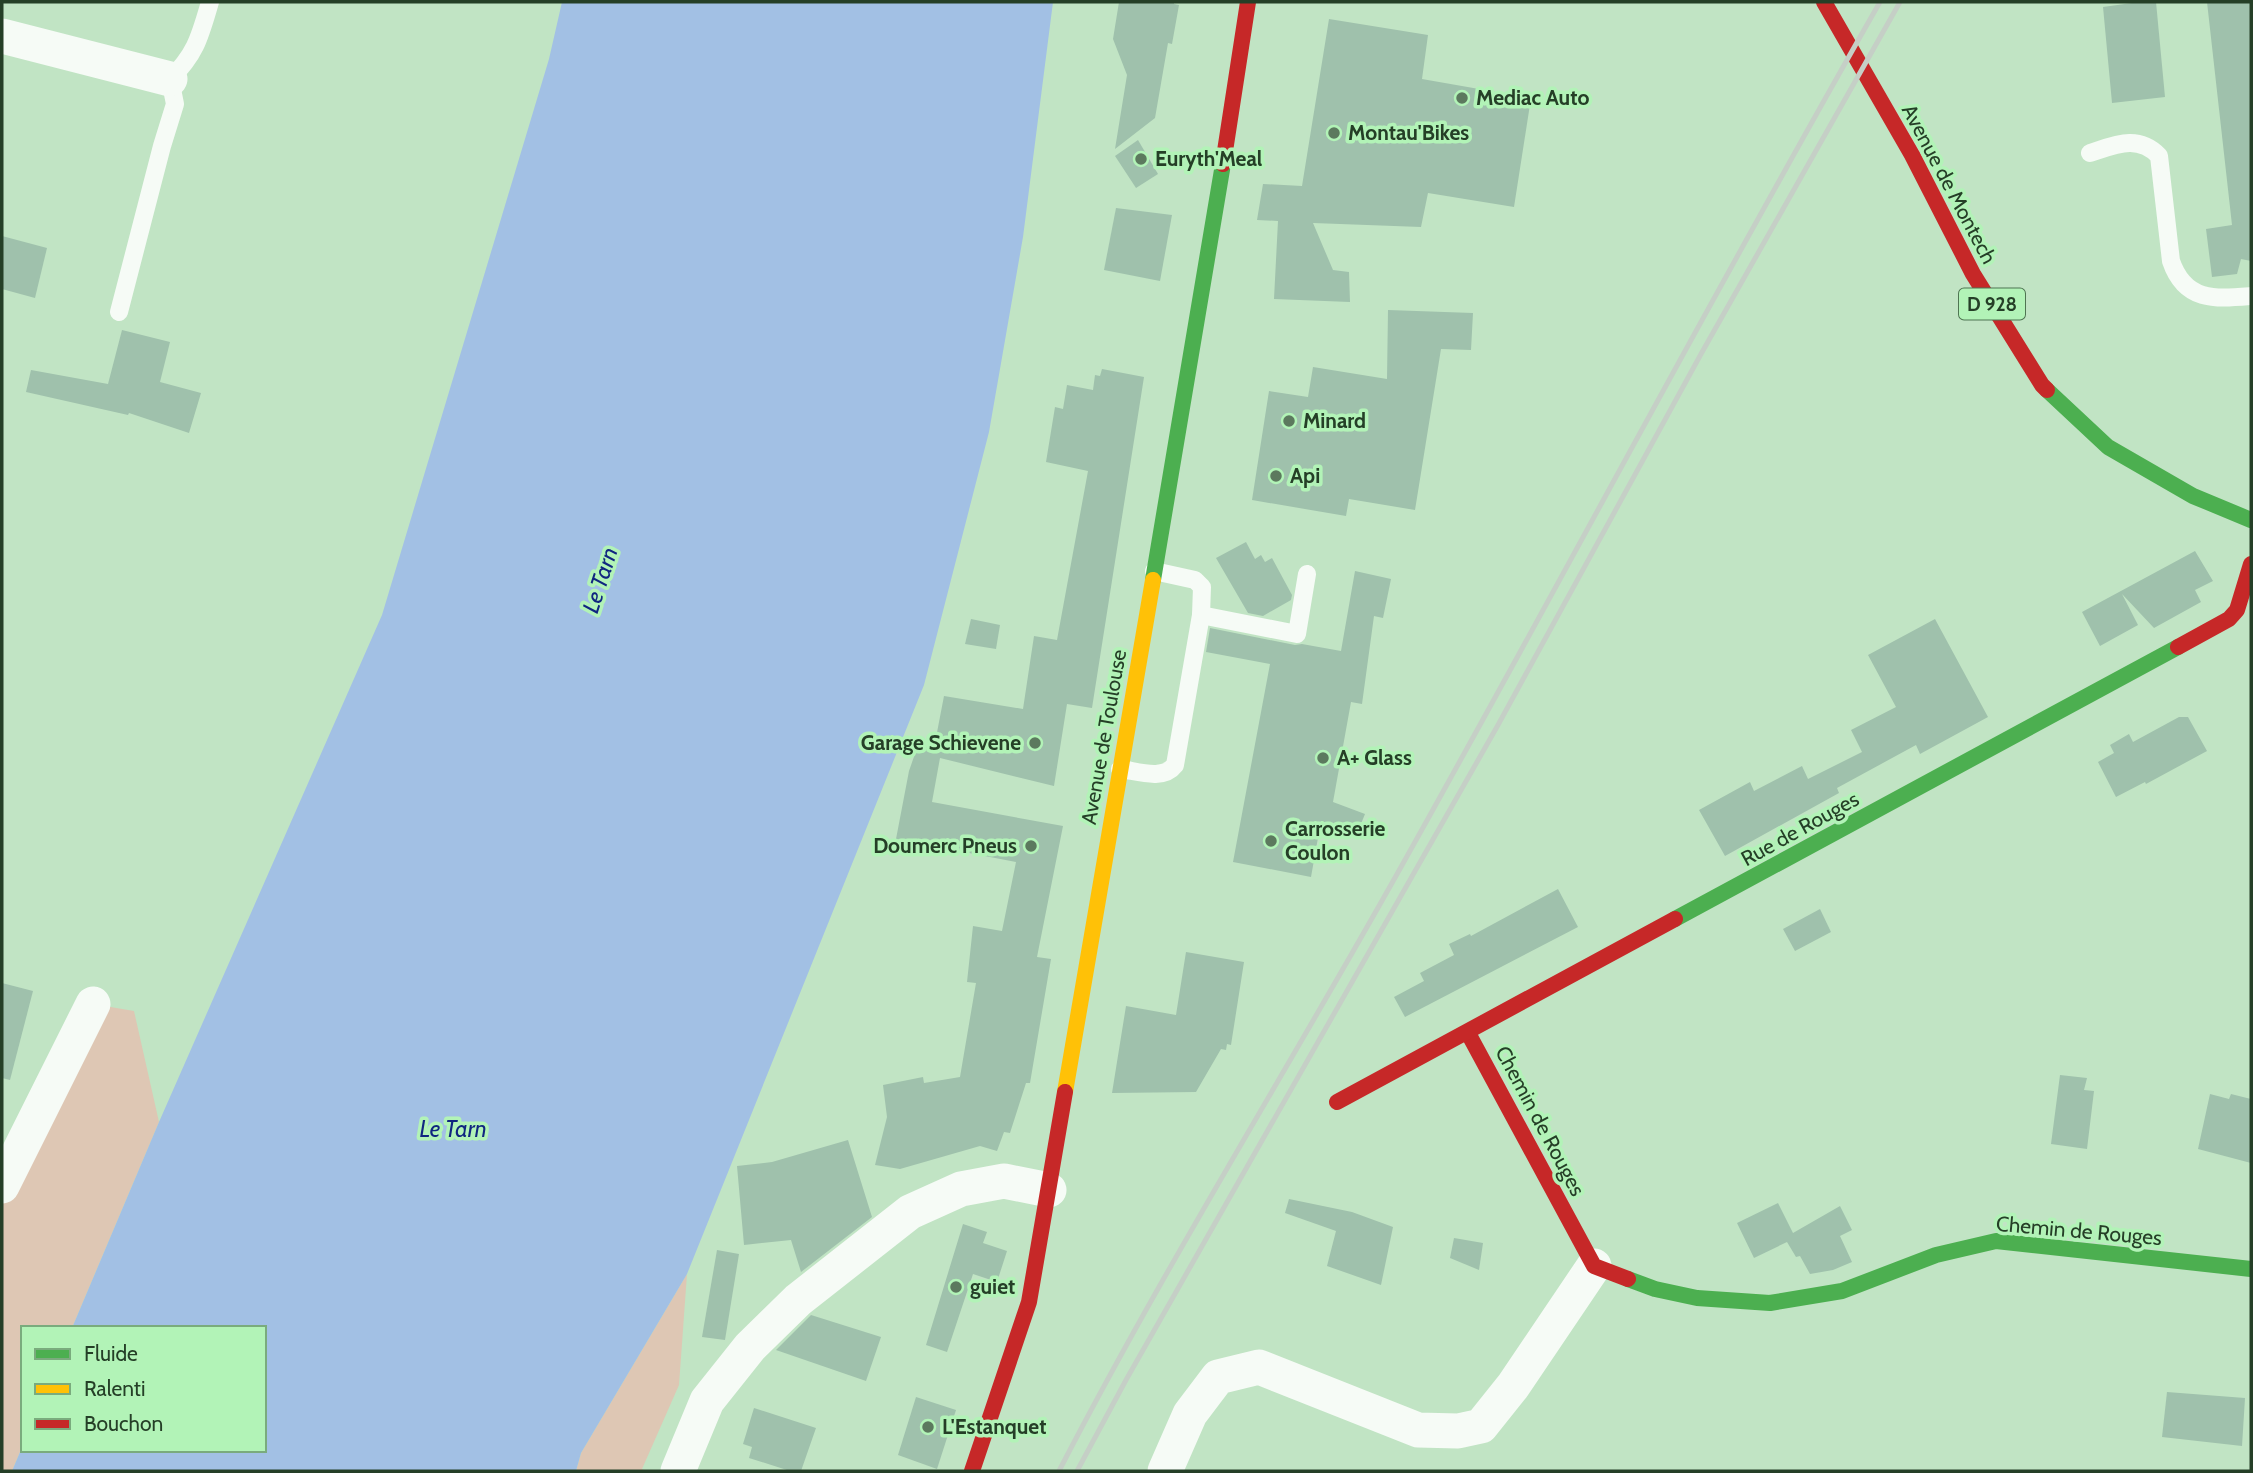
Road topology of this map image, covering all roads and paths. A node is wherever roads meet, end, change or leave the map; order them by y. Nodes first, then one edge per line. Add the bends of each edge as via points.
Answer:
1 (210, 2) edge
2 (1248, 2) edge
3 (1824, 2) edge
4 (2, 36) edge
5 (170, 79) junction
6 (2090, 153) dead end
7 (2251, 296) edge
8 (119, 312) dead end
9 (2251, 520) edge
10 (2251, 564) edge
11 (1154, 571) junction
12 (1307, 574) dead end
13 (1202, 615) junction
14 (1120, 769) junction
15 (93, 1004) dead end
16 (1468, 1033) junction
17 (1337, 1102) dead end
18 (2, 1186) edge
19 (1049, 1189) junction
20 (1594, 1266) junction
21 (2251, 1269) edge
22 (678, 1471) edge
23 (972, 1471) edge
24 (1165, 1471) edge

1 - 5 lane via 198,41 186,64
2 - 11 main road, Avenue de Toulouse
3 - 9 main road, Avenue de Montech / D 928 via 1912,155 1973,274 2042,385 2109,447 2193,496
4 - 5 street
5 - 8 lane via 176,104
6 - 7 lane via 2123,143 2150,147 2159,156 2176,275 2200,295
10 - 16 main road, Rue de Rouges via 2237,610 2229,619
11 - 13 lane via 1195,580 1202,587
11 - 14 main road, Avenue de Toulouse
12 - 13 lane via 1297,634
13 - 14 lane via 1175,765 1161,774
14 - 19 main road, Avenue de Toulouse
15 - 18 street
16 - 17 main road, Rue de Rouges
16 - 20 main road, Chemin de Rouges
19 - 22 street via 1004,1181 961,1189 910,1212 798,1300 750,1348 707,1401
19 - 23 main road, Avenue de Toulouse via 1029,1302
20 - 21 main road, Chemin de Rouges via 1655,1289 1697,1298 1770,1303 1842,1292 1936,1255 1996,1241
20 - 24 street via 1481,1426 1458,1431 1418,1430 1259,1367 1218,1377 1190,1414

